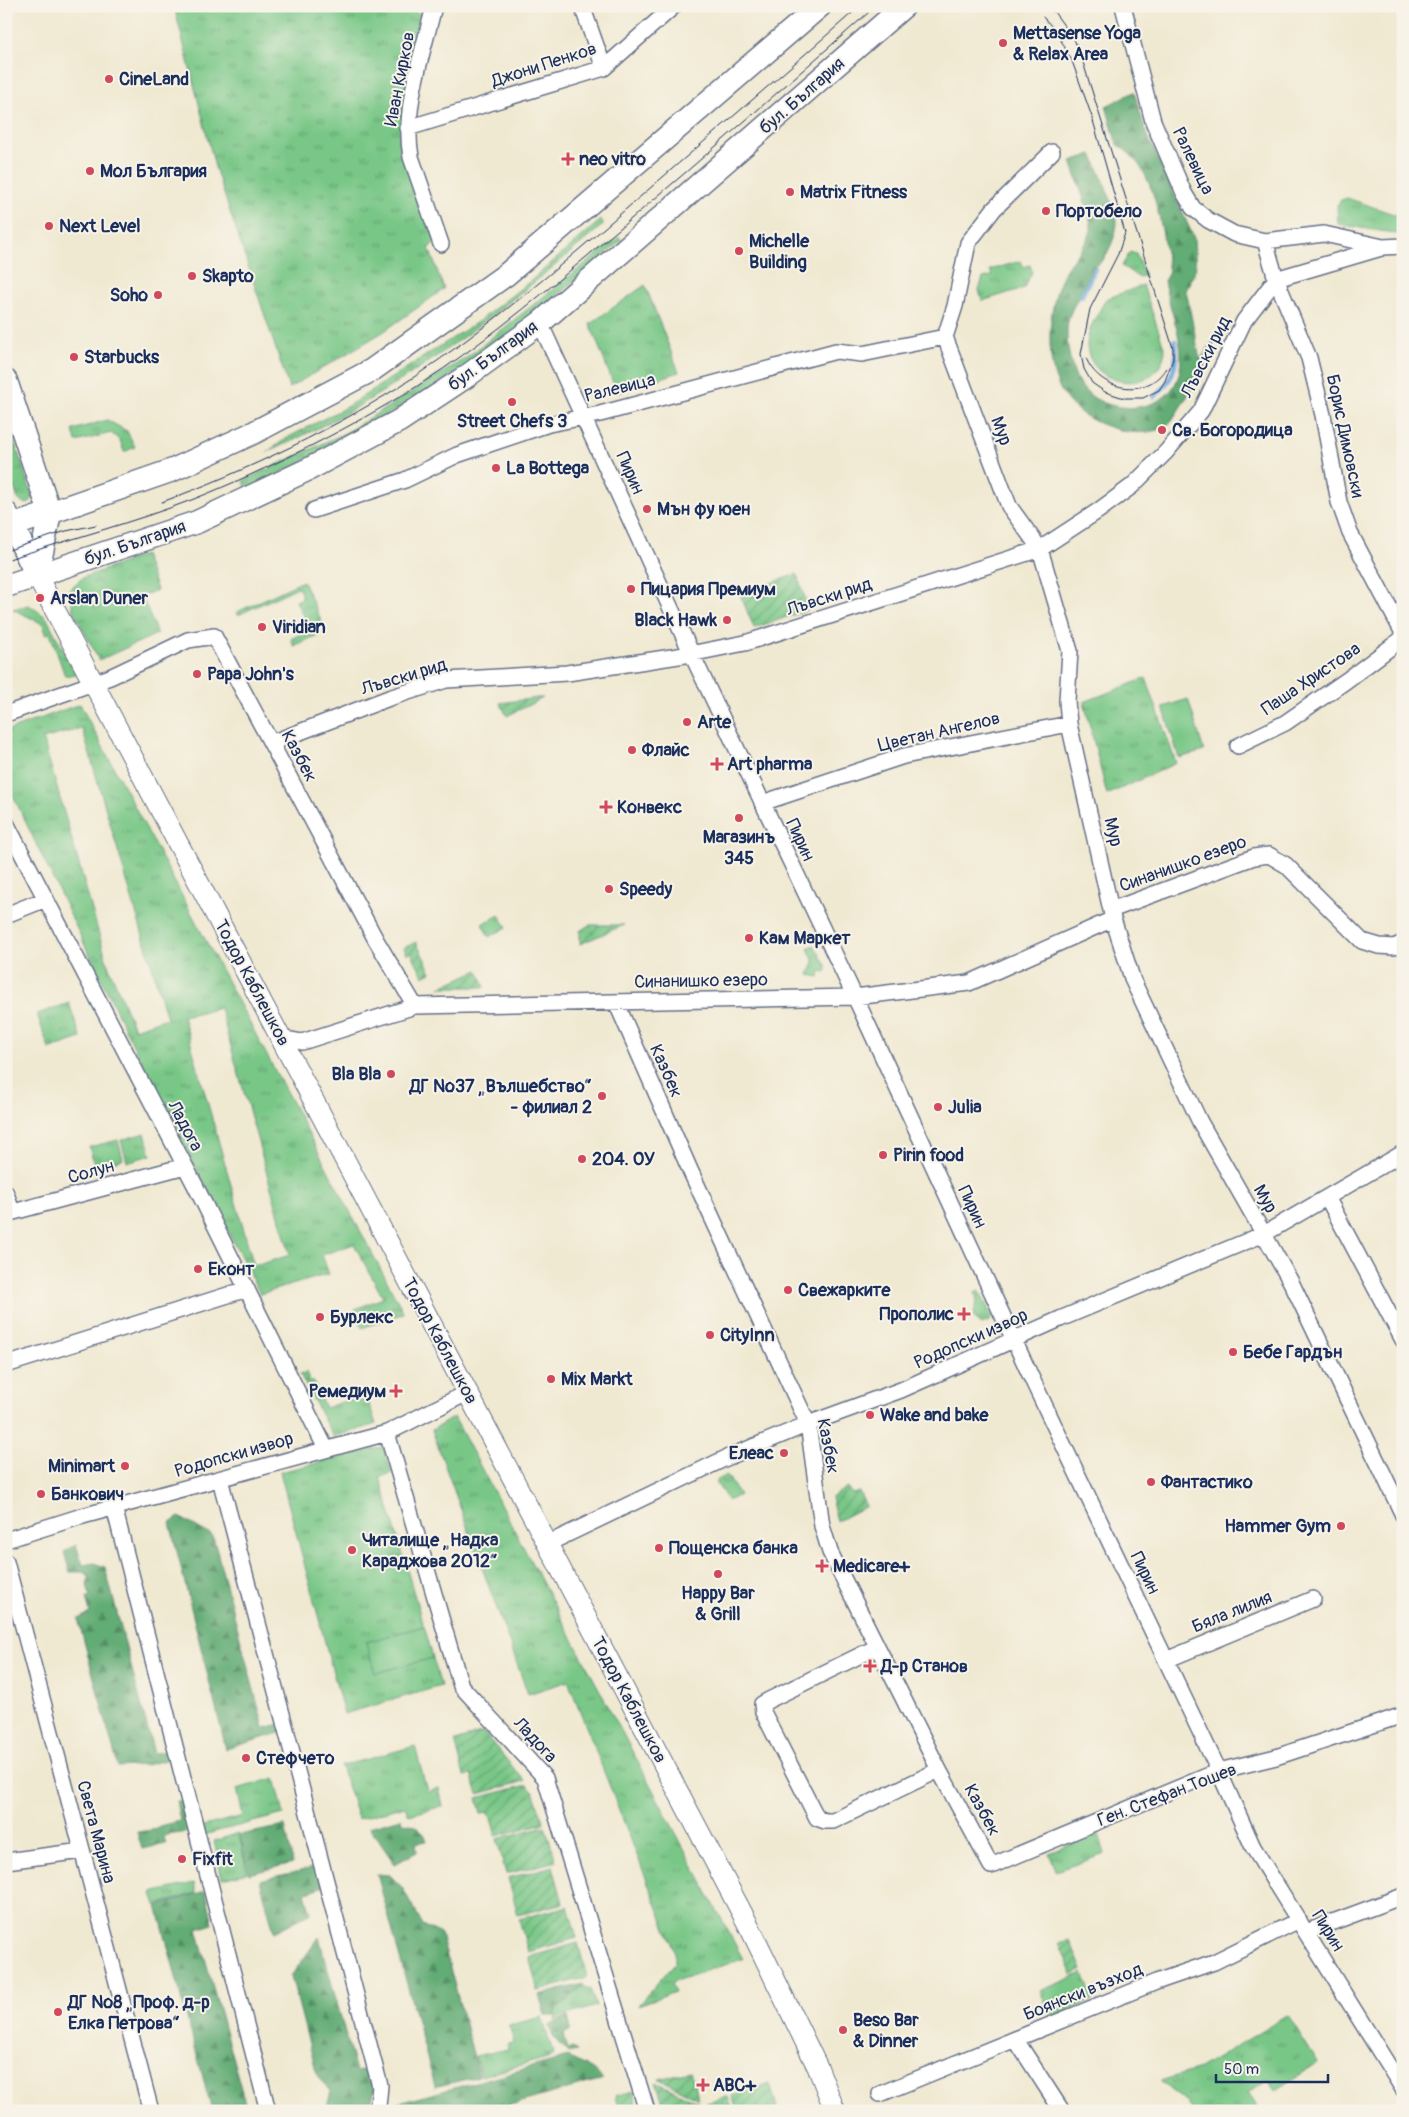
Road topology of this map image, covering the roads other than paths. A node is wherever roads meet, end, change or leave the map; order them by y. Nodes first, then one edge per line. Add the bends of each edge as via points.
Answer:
1 (434, 6) edge
2 (582, 6) edge
3 (674, 6) edge
4 (820, 6) edge
5 (904, 6) edge
6 (1123, 6) edge
7 (604, 68) junction
8 (408, 128) junction
9 (1052, 152) dead end
10 (1265, 241) junction
11 (441, 244) dead end
12 (1403, 246) edge
13 (1382, 247) junction
14 (1276, 279) junction
15 (540, 323) junction
16 (944, 337) junction
17 (6, 381) edge
18 (584, 416) junction
19 (314, 510) dead end
20 (50, 513) junction
21 (8, 522) edge
22 (1040, 549) junction
23 (37, 576) junction
24 (6, 586) edge
25 (1403, 633) edge
26 (1403, 638) edge
27 (691, 654) junction
28 (94, 683) junction
29 (6, 714) edge
30 (1069, 724) junction
31 (271, 743) junction
32 (1238, 746) dead end
33 (762, 803) junction
34 (6, 823) edge
35 (46, 899) junction
36 (6, 915) edge
37 (1112, 915) junction
38 (1403, 943) edge
39 (855, 997) junction
40 (616, 1002) junction
41 (415, 1006) junction
42 (281, 1038) junction
43 (1403, 1153) edge
44 (185, 1166) junction
45 (6, 1193) edge
46 (1328, 1199) junction
47 (9, 1213) edge
48 (1264, 1234) junction
49 (247, 1289) junction
50 (1014, 1340) junction
51 (1403, 1340) edge
52 (6, 1365) edge
53 (467, 1393) junction
54 (808, 1424) junction
55 (387, 1433) junction
56 (326, 1449) junction
57 (220, 1479) junction
58 (114, 1507) junction
59 (1403, 1515) edge
60 (6, 1540) edge
61 (547, 1544) junction
62 (6, 1562) edge
63 (1313, 1599) dead end
64 (877, 1647) junction
65 (1166, 1660) junction
66 (1403, 1715) edge
67 (939, 1770) junction
68 (1219, 1771) junction
69 (82, 1851) junction
70 (6, 1861) edge
71 (991, 1866) joint
72 (1403, 1896) edge
73 (1302, 1926) junction
74 (1016, 2040) junction
75 (1403, 2089) edge
76 (880, 2094) dead end
77 (829, 2109) edge
78 (151, 2111) edge
79 (268, 2111) edge
80 (374, 2111) edge
81 (647, 2111) edge
82 (1062, 2111) edge

1 - 8 street, Иван Кирков
2 - 7 street
3 - 7 street, Джони Пенков
4 - 20 main road via 507,274 372,370 253,433 173,470
5 - 15 main road, бул. България
6 - 10 street, Ралевица via 1153,121 1193,208 1220,228
7 - 8 street, Джони Пенков
8 - 11 street, Иван Кирков via 411,157
9 - 16 street via 994,209 968,243 955,306
10 - 13 street, Ралевица via 1324,234
10 - 14 street, Борис Димовски
12 - 13 street, Ралевица
13 - 14 street
14 - 22 street, Лъвски рид via 1244,321 1201,411 1166,452 1132,486
14 - 25 street, Борис Димовски via 1309,358 1339,502 1350,533
15 - 18 street, Пирин
15 - 23 main road, бул. България via 399,421 309,469 197,522
16 - 18 street, Ралевица via 862,354 836,351
16 - 22 street, Мур via 1009,506
17 - 20 main road
18 - 19 street, Ралевица via 549,424 457,455 405,480
18 - 27 street, Пирин
20 - 21 main road
20 - 23 main road
21 - 23 main road, Тодор Каблешков
22 - 27 street, Лъвски рид via 745,643
22 - 30 street, Мур via 1070,651
23 - 24 main road, бул. България
23 - 28 main road, Тодор Каблешков
26 - 32 street, Паша Христова via 1285,723
27 - 31 street, Лъвски рид via 567,673 446,680
27 - 33 street, Пирин
28 - 29 street
28 - 31 street, Казбек via 188,640 214,636
28 - 42 main road, Тодор Каблешков
30 - 33 street, Цветан Ангелов via 904,756
30 - 37 street, Мур
31 - 41 street, Казбек via 376,940
33 - 39 street, Пирин
34 - 35 street, Ладога
35 - 36 street
35 - 44 street, Ладога
37 - 38 street, Синанишко езеро via 1254,857 1269,855 1286,865 1362,941 1394,947
37 - 39 street, Синанишко езеро via 969,983
37 - 48 street, Мур via 1133,981 1200,1122
39 - 40 street, Синанишко езеро
39 - 50 street, Пирин
40 - 41 street, Синанишко езеро
40 - 54 street, Казбек
41 - 42 street, Синанишко езеро via 302,1042
42 - 53 main road, Тодор Каблешков
43 - 46 street, Родопски извор
44 - 47 street, Солун
44 - 49 street, Ладога
45 - 47 street
46 - 48 street, Родопски извор
46 - 51 street
48 - 50 street, Родопски извор
48 - 59 street, Мур via 1291,1282
49 - 52 street
49 - 56 street, Ладога
50 - 54 street, Родопски извор via 901,1390
50 - 65 street, Пирин
53 - 55 street, Родопски извор
53 - 61 main road, Тодор Каблешков
54 - 61 street, Родопски извор via 724,1458
54 - 64 street, Казбек via 825,1539
55 - 56 street, Родопски извор
55 - 81 street, Ладога via 461,1686 546,1778
56 - 57 street, Родопски извор
57 - 58 street, Родопски извор
57 - 80 street via 380,2086 378,2106
58 - 60 street, Родопски извор
58 - 79 street
61 - 77 main road, Тодор Каблешков via 797,2022
62 - 69 street, Света Марина
63 - 65 street, Бяла лилия
64 - 67 street, Казбек
64 - 67 street via 769,1700 762,1704 763,1712 817,1818 825,1821 833,1821
65 - 68 street, Пирин
66 - 68 street, Ген. Стефан Тошев via 1276,1757
67 - 71 street, Казбек
68 - 71 street, Ген. Стефан Тошев
68 - 73 street, Пирин via 1253,1848
69 - 70 street
69 - 78 street, Света Марина
72 - 73 street, Боянски възход
73 - 74 street, Боянски възход
73 - 75 street, Пирин
74 - 76 street, Боянски възход
74 - 82 street

